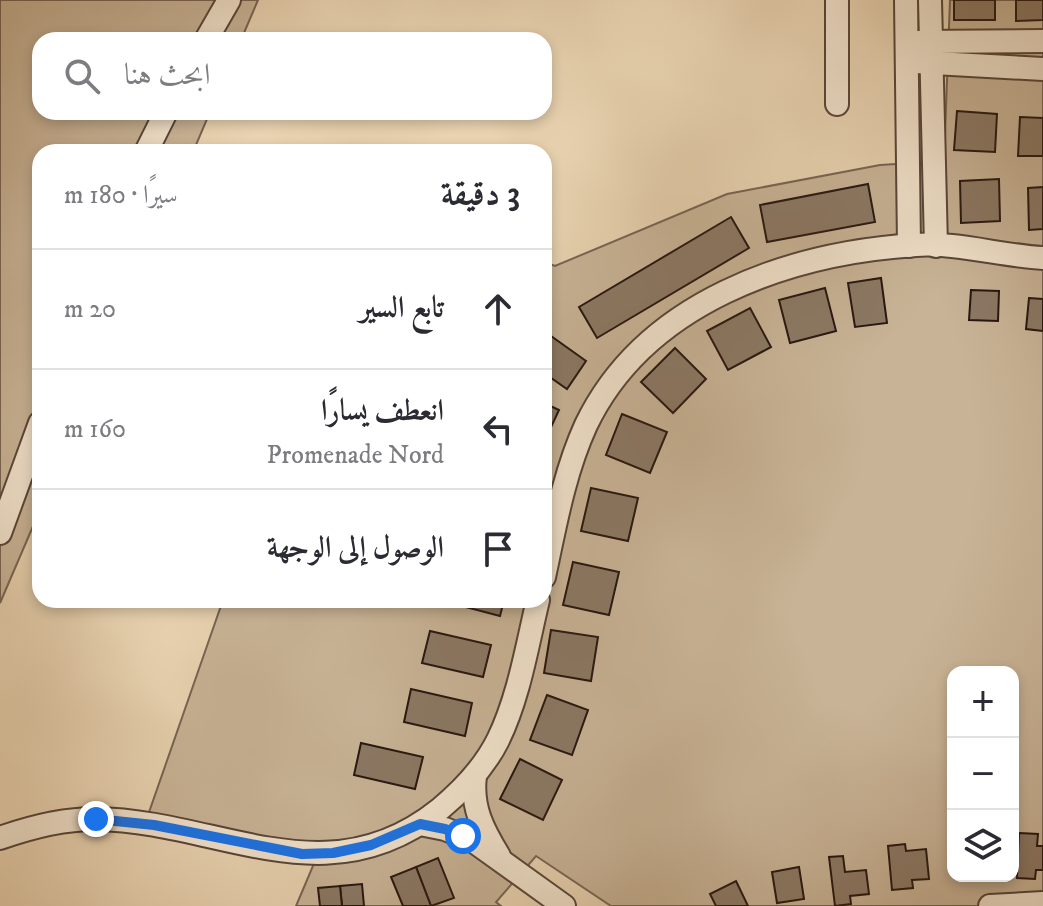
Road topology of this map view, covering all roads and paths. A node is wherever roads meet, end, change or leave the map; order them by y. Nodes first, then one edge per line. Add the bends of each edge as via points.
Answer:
1 (229, 0) edge
2 (837, 0) edge
3 (906, 0) edge
4 (930, 0) edge
5 (211, 32) edge
6 (1043, 41) edge
7 (931, 51) junction
8 (907, 52) junction
9 (1043, 69) edge
10 (837, 104) dead end
11 (162, 120) edge
12 (150, 144) edge
13 (909, 246) junction
14 (936, 246) junction
15 (1043, 258) edge
16 (32, 445) edge
17 (0, 533) edge
18 (552, 541) edge
19 (536, 608) edge
20 (475, 776) junction
21 (420, 824) junction
22 (0, 838) edge
23 (504, 863) junction
24 (1043, 903) edge
25 (998, 905) edge
26 (564, 906) edge

1 - 5 street
2 - 10 street
3 - 8 street
4 - 7 street
6 - 7 street
7 - 8 street
7 - 9 street
7 - 14 street
8 - 13 street
11 - 12 street
13 - 14 street
13 - 18 street via 832,256 774,272 714,297 655,336 612,384 586,425
14 - 15 street
16 - 17 street
19 - 20 street via 508,715
20 - 21 street
20 - 23 street via 476,812
21 - 22 street via 371,845 316,854 96,819 58,822
21 - 23 street via 463,836
23 - 26 street
24 - 25 street

